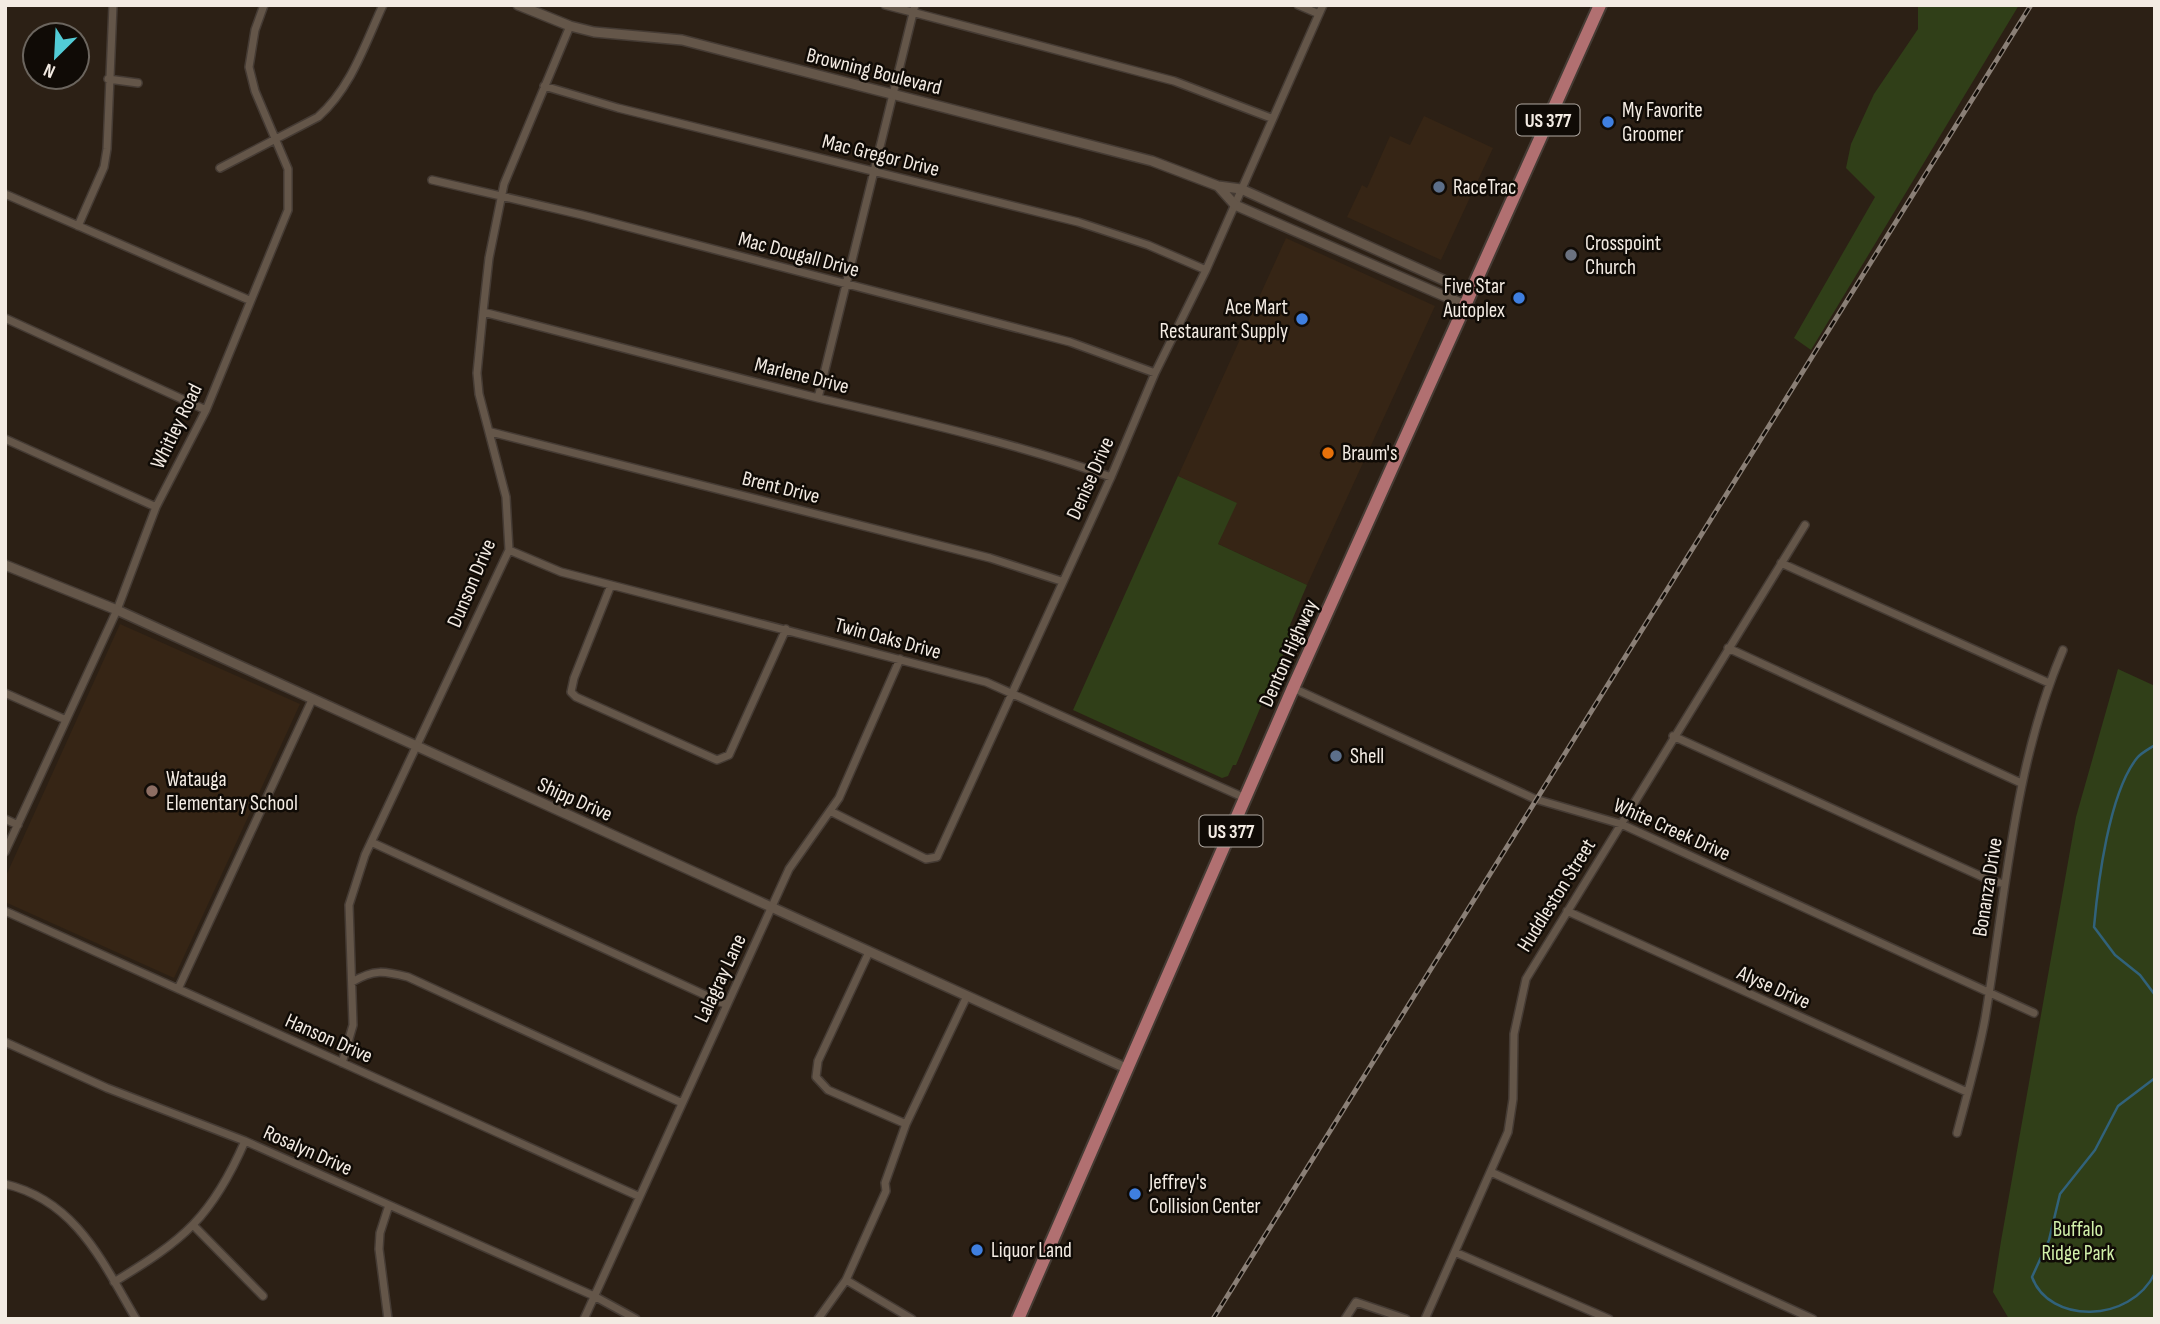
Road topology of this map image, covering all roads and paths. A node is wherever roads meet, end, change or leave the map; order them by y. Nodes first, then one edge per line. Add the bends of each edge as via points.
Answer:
1 (113, 5) edge
2 (264, 5) edge
3 (383, 5) edge
4 (885, 5) edge
5 (1297, 5) edge
6 (1323, 5) edge
7 (1600, 5) edge
8 (521, 6) edge
9 (914, 9) edge
10 (1319, 14) junction
11 (569, 26) junction
12 (108, 79) junction
13 (138, 83) dead end
14 (544, 86) junction
15 (893, 93) junction
16 (1271, 118) junction
17 (276, 138) junction
18 (220, 168) dead end
19 (874, 172) junction
20 (432, 180) dead end
21 (1219, 186) junction
22 (1241, 189) junction
23 (5, 194) edge
24 (501, 196) junction
25 (1235, 205) junction
26 (78, 226) junction
27 (1366, 245) junction
28 (1360, 260) junction
29 (1206, 270) junction
30 (846, 285) junction
31 (1471, 292) junction
32 (249, 300) junction
33 (1465, 305) junction
34 (483, 313) junction
35 (5, 318) edge
36 (1155, 373) junction
37 (818, 397) junction
38 (206, 410) junction
39 (491, 432) junction
40 (5, 439) edge
41 (1111, 477) junction
42 (156, 507) junction
43 (1805, 525) dead end
44 (509, 550) junction
45 (1781, 563) junction
46 (5, 565) edge
47 (1061, 581) junction
48 (611, 585) junction
49 (117, 610) junction
50 (786, 629) junction
51 (1728, 648) junction
52 (2063, 650) dead end
53 (900, 659) junction
54 (2049, 683) junction
55 (1293, 688) junction
56 (5, 693) edge
57 (1011, 693) junction
58 (312, 700) junction
59 (66, 720) junction
60 (1673, 736) junction
61 (417, 746) junction
62 (2021, 783) junction
63 (1245, 798) junction
64 (830, 811) junction
65 (5, 819) edge
66 (1620, 824) junction
67 (18, 825) junction
68 (371, 842) junction
69 (5, 852) edge
70 (2004, 884) junction
71 (772, 907) junction
72 (5, 911) edge
73 (1567, 911) junction
74 (869, 952) junction
75 (352, 982) junction
76 (178, 989) junction
77 (1988, 993) junction
78 (967, 996) junction
79 (727, 1005) junction
80 (2034, 1013) dead end
81 (5, 1042) edge
82 (342, 1063) junction
83 (1128, 1069) junction
84 (1967, 1092) junction
85 (682, 1103) junction
86 (906, 1124) junction
87 (1957, 1133) dead end
88 (245, 1141) junction
89 (1493, 1172) junction
90 (5, 1184) edge
91 (638, 1196) junction
92 (389, 1205) junction
93 (194, 1226) junction
94 (1457, 1253) junction
95 (846, 1280) junction
96 (114, 1282) junction
97 (263, 1296) dead end
98 (594, 1296) junction
99 (136, 1319) edge
100 (388, 1319) edge
101 (584, 1319) edge
102 (636, 1319) edge
103 (818, 1319) edge
104 (912, 1319) edge
105 (1018, 1319) edge
106 (1345, 1319) edge
107 (1406, 1319) edge
108 (1425, 1319) edge
109 (1609, 1319) edge
110 (1813, 1319) edge

1 - 12 street
2 - 17 street, Whitley Road via 249,67
3 - 17 street via 349,78 330,105 318,117
4 - 9 street
5 - 10 street
6 - 10 street, Denise Drive
7 - 31 main road, Denton Highway / US 377
8 - 11 street, Browning Boulevard
9 - 15 street
9 - 16 street via 1174,80
10 - 16 street, Denise Drive
11 - 14 street, Dunson Drive
11 - 15 street, Browning Boulevard via 682,40
12 - 13 street
12 - 26 street via 104,167
14 - 19 street, Mac Gregor Drive
14 - 24 street, Dunson Drive
15 - 19 street
15 - 21 street, Browning Boulevard via 1152,161
16 - 22 street, Denise Drive
17 - 18 street
17 - 32 street, Whitley Road via 288,169 290,198
19 - 29 street, Mac Gregor Drive via 1114,232
19 - 30 street
20 - 24 street, Mac Dougall Drive
21 - 22 street, Browning Boulevard
21 - 25 street, Browning Boulevard
22 - 25 street, Denise Drive
22 - 27 street, Browning Boulevard
23 - 26 street
24 - 30 street, Mac Dougall Drive
24 - 34 street, Dunson Drive
25 - 28 street, Browning Boulevard
25 - 29 street, Denise Drive
26 - 32 street
27 - 28 street
27 - 31 street, Browning Boulevard
28 - 33 street, Browning Boulevard
29 - 36 street, Denise Drive
30 - 36 street, Mac Dougall Drive via 1070,342
30 - 37 street
31 - 33 main road, Denton Highway / US 377
32 - 38 street, Whitley Road
33 - 55 main road, Denton Highway / US 377
34 - 37 street, Marlene Drive
34 - 39 street, Dunson Drive via 477,373
35 - 38 street
36 - 41 street, Denise Drive
37 - 41 street, Marlene Drive via 987,437
38 - 42 street, Whitley Road
39 - 44 street, Dunson Drive via 506,497
39 - 47 street, Brent Drive via 990,558
40 - 42 street
41 - 47 street, Denise Drive
42 - 49 street, Whitley Road
43 - 45 street, Huddleston Street
44 - 48 street, Twin Oaks Drive via 561,572
44 - 61 street, Dunson Drive
45 - 51 street, Huddleston Street
45 - 54 street
46 - 49 street, Shipp Drive
47 - 57 street, Denise Drive
48 - 50 street, Twin Oaks Drive
48 - 50 street via 571,692 717,760 729,755
49 - 58 street, Shipp Drive
49 - 59 street, Whitley Road
50 - 53 street, Twin Oaks Drive
51 - 60 street, Huddleston Street
51 - 62 street
52 - 54 street, Bonanza Drive
53 - 57 street, Twin Oaks Drive
53 - 64 street, Lalagray Lane
54 - 62 street, Bonanza Drive via 2035,720
55 - 63 main road, Denton Highway / US 377
55 - 66 street, White Creek Drive via 1535,799
56 - 59 street
57 - 63 street, Twin Oaks Drive
57 - 64 street, Denise Drive via 937,856 926,859
58 - 61 street, Shipp Drive
58 - 76 street
59 - 67 street, Whitley Road
60 - 66 street, Huddleston Street
60 - 70 street
61 - 68 street, Dunson Drive
61 - 71 street, Shipp Drive
62 - 70 street, Bonanza Drive
63 - 83 main road, Denton Highway / US 377
64 - 71 street, Lalagray Lane via 798,853
65 - 67 street
66 - 73 street, Huddleston Street
66 - 77 street, White Creek Drive
67 - 69 street, Whitley Road
68 - 75 street, Dunson Drive via 349,905
68 - 79 street
70 - 77 street, Bonanza Drive
71 - 74 street, Shipp Drive
71 - 79 street, Lalagray Lane
72 - 76 street, Hanson Drive
73 - 84 street, Alyse Drive
73 - 89 street, Huddleston Street via 1525,979 1514,1034 1511,1116
74 - 78 street, Shipp Drive
74 - 86 street via 818,1062 816,1077 828,1090
75 - 82 street, Dunson Drive via 353,1025
75 - 85 street via 381,970 408,977
76 - 82 street, Hanson Drive
77 - 80 street, White Creek Drive
77 - 84 street, Bonanza Drive
78 - 83 street, Shipp Drive
78 - 86 street
79 - 85 street, Lalagray Lane
81 - 88 street, Rosalyn Drive via 107,1088
82 - 91 street, Hanson Drive
83 - 105 main road, Denton Highway / US 377
84 - 87 street, Bonanza Drive
85 - 91 street, Lalagray Lane
86 - 95 street via 886,1191
88 - 92 street, Rosalyn Drive
88 - 93 street via 228,1181
89 - 94 street, Huddleston Street
89 - 110 street
90 - 96 street via 27,1189 61,1210 83,1233
91 - 98 street, Lalagray Lane
92 - 98 street, Rosalyn Drive
92 - 100 street via 379,1249
93 - 96 street via 164,1252
93 - 97 street
94 - 108 street, Huddleston Street
94 - 109 street
95 - 103 street
95 - 104 street
96 - 99 street
98 - 101 street, Lalagray Lane
98 - 102 street, Rosalyn Drive
106 - 107 street via 1356,1302

